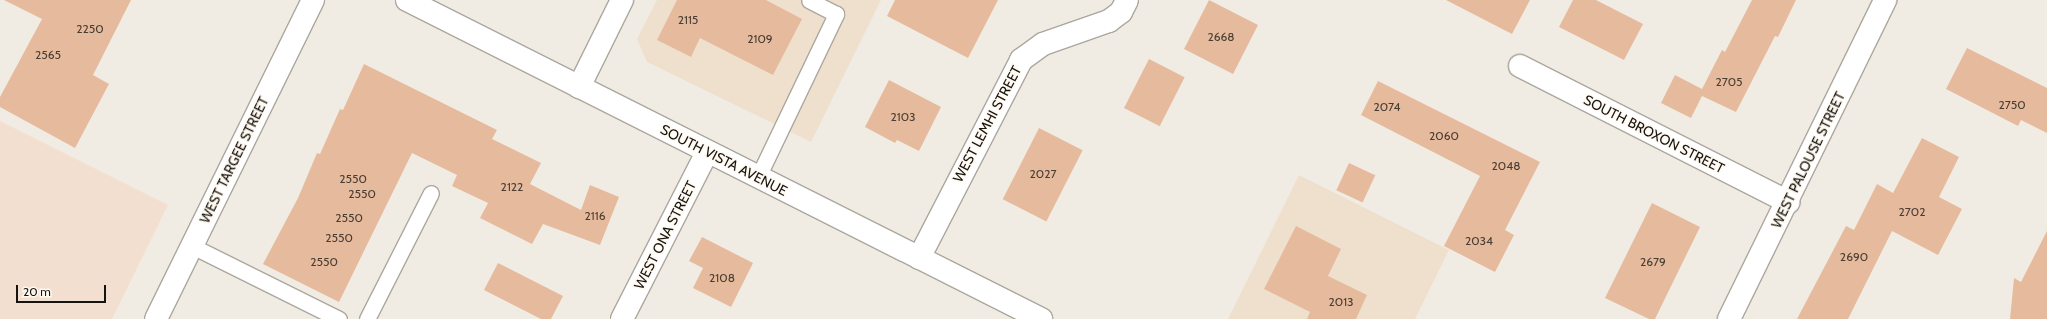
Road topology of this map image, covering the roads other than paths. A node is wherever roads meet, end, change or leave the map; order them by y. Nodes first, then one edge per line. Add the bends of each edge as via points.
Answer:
1 (313, 0) edge
2 (407, 0) edge
3 (622, 0) edge
4 (809, 0) edge
5 (1127, 0) edge
6 (1885, 0) edge
7 (1520, 66) dead end
8 (579, 87) junction
9 (707, 152) junction
10 (758, 176) junction
11 (431, 193) dead end
12 (1788, 202) junction
13 (192, 246) junction
14 (919, 258) junction
15 (1034, 317) edge
16 (156, 319) edge
17 (339, 319) edge
18 (367, 319) edge
19 (622, 319) edge
20 (1728, 319) edge

1 - 13 street, WEST TARGEE STREET
2 - 8 street, SOUTH VISTA AVENUE
3 - 8 street
4 - 10 lane via 836,14
5 - 14 street, WEST LEMHI STREET via 1121,12 1109,21 1043,44 1021,60
6 - 12 street, WEST PALOUSE STREET
7 - 12 street, SOUTH BROXON STREET
8 - 9 street, SOUTH VISTA AVENUE
9 - 10 street, SOUTH VISTA AVENUE
9 - 19 street, WEST ONA STREET
10 - 14 street, SOUTH VISTA AVENUE
11 - 18 lane
12 - 20 street, WEST PALOUSE STREET
13 - 16 street, WEST TARGEE STREET
13 - 17 lane
14 - 15 street, SOUTH VISTA AVENUE

